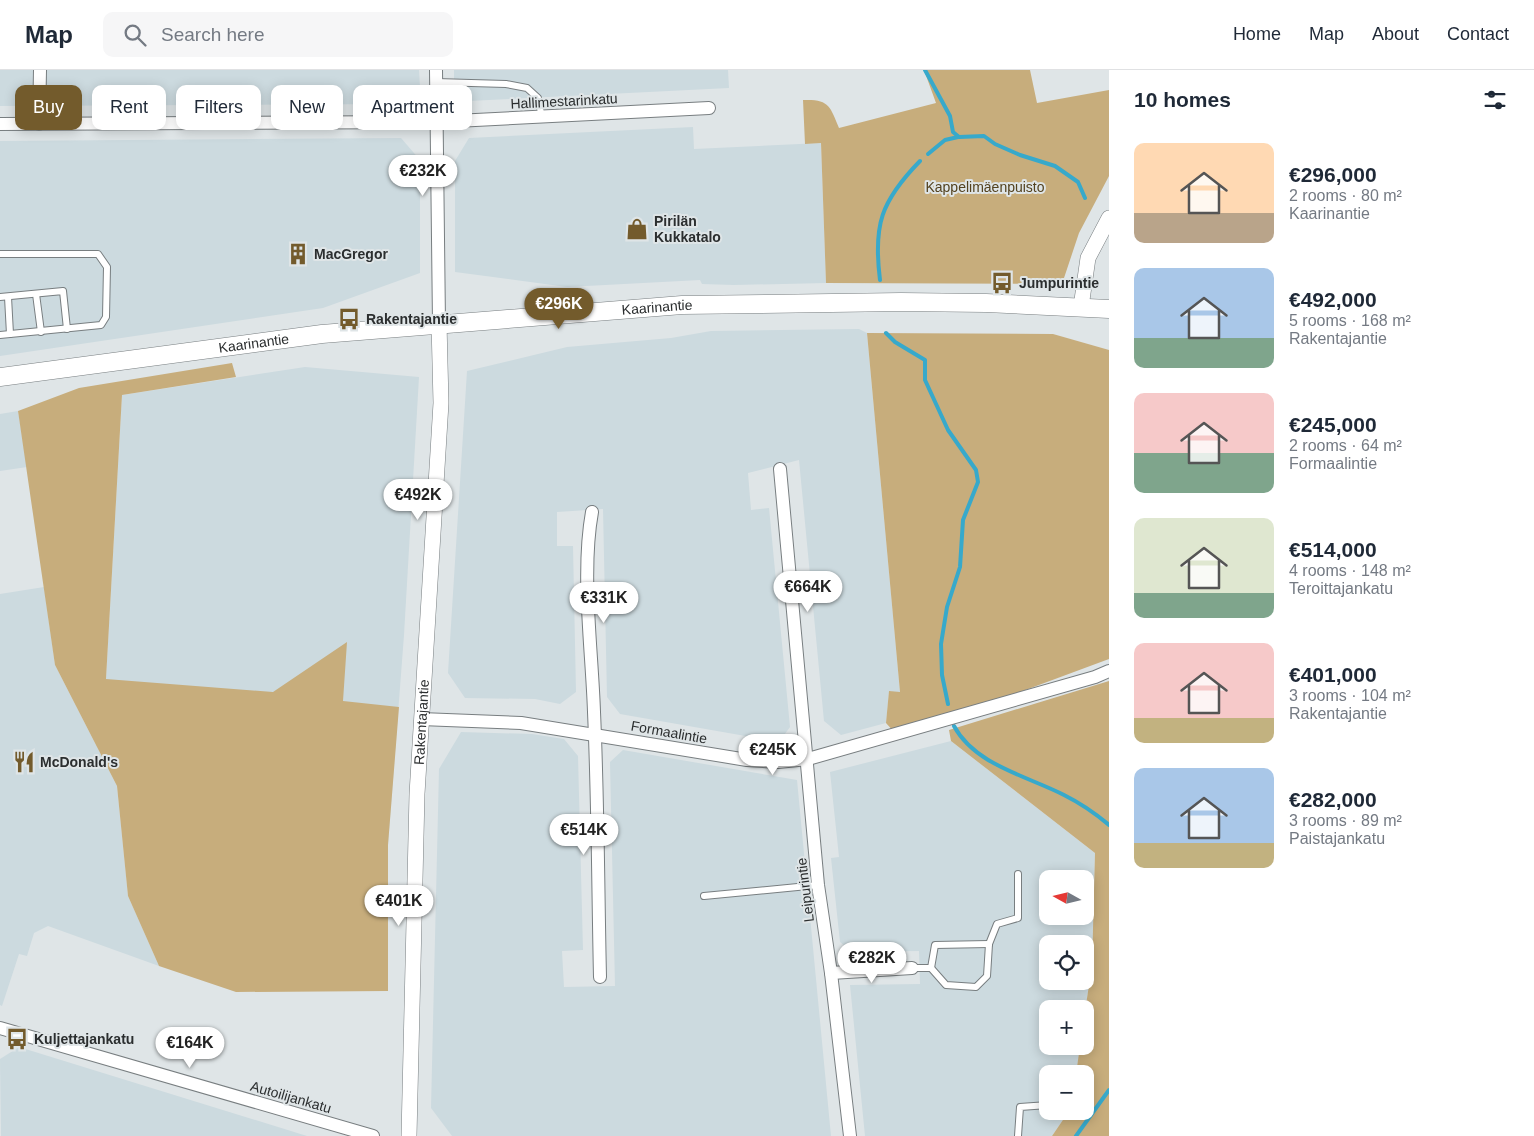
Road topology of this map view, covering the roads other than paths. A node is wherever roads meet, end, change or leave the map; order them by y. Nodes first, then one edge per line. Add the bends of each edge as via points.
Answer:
1 (40, 70) edge
2 (436, 76) edge
3 (40, 85) edge
4 (709, 108) dead end
5 (542, 118) junction
6 (472, 121) edge
7 (353, 122) edge
8 (0, 124) edge
9 (15, 124) edge
10 (82, 124) edge
11 (436, 130) edge
12 (1109, 218) edge
13 (0, 254) edge
14 (36, 294) junction
15 (0, 297) edge
16 (8, 297) junction
17 (1081, 307) junction
18 (1109, 309) edge
19 (438, 323) junction
20 (67, 329) junction
21 (41, 332) junction
22 (10, 334) junction
23 (0, 335) edge
24 (0, 377) edge
25 (780, 469) dead end
26 (592, 512) dead end
27 (1109, 671) edge
28 (421, 718) junction
29 (595, 735) junction
30 (808, 759) junction
31 (1018, 874) dead end
32 (818, 885) junction
33 (704, 896) dead end
34 (989, 944) junction
35 (912, 968) joint
36 (931, 968) junction
37 (831, 973) junction
38 (600, 977) dead end
39 (0, 1028) edge
40 (1039, 1106) edge
41 (373, 1136) edge
42 (409, 1136) edge
43 (850, 1136) edge
44 (1018, 1136) edge

1 - 3 street
2 - 5 lane via 527,88 538,98
4 - 5 street, Hallimestarinkatu
5 - 6 street, Hallimestarinkatu
7 - 10 street, Hallimestarinkatu
8 - 9 street, Hallimestarinkatu
11 - 19 street, Rakentajantie
12 - 17 street via 1088,258
13 - 20 lane via 98,254 107,267 106,317 101,326
14 - 16 lane
14 - 20 lane via 63,291
14 - 21 lane
15 - 16 lane
16 - 22 lane
17 - 18 main road, Kaarinantie
17 - 19 main road, Kaarinantie via 770,302 682,305
19 - 24 main road, Kaarinantie via 276,339
19 - 28 street, Rakentajantie via 440,403
20 - 21 lane
21 - 22 lane
22 - 23 lane
25 - 30 street, Leipurintie
26 - 29 street via 588,534
27 - 30 street, Formaalintie
28 - 29 street, Formaalintie via 521,723
28 - 42 street, Rakentajantie
29 - 30 street, Formaalintie via 747,760 778,762
29 - 38 street
30 - 32 street, Leipurintie
31 - 34 lane via 1018,918 997,924
32 - 33 lane
32 - 37 street, Leipurintie
34 - 36 lane via 935,945
34 - 36 lane via 987,976 976,987 946,985
35 - 36 lane
35 - 37 street
37 - 43 street, Leipurintie
39 - 41 street, Autoilijankatu
40 - 44 lane via 1020,1107

